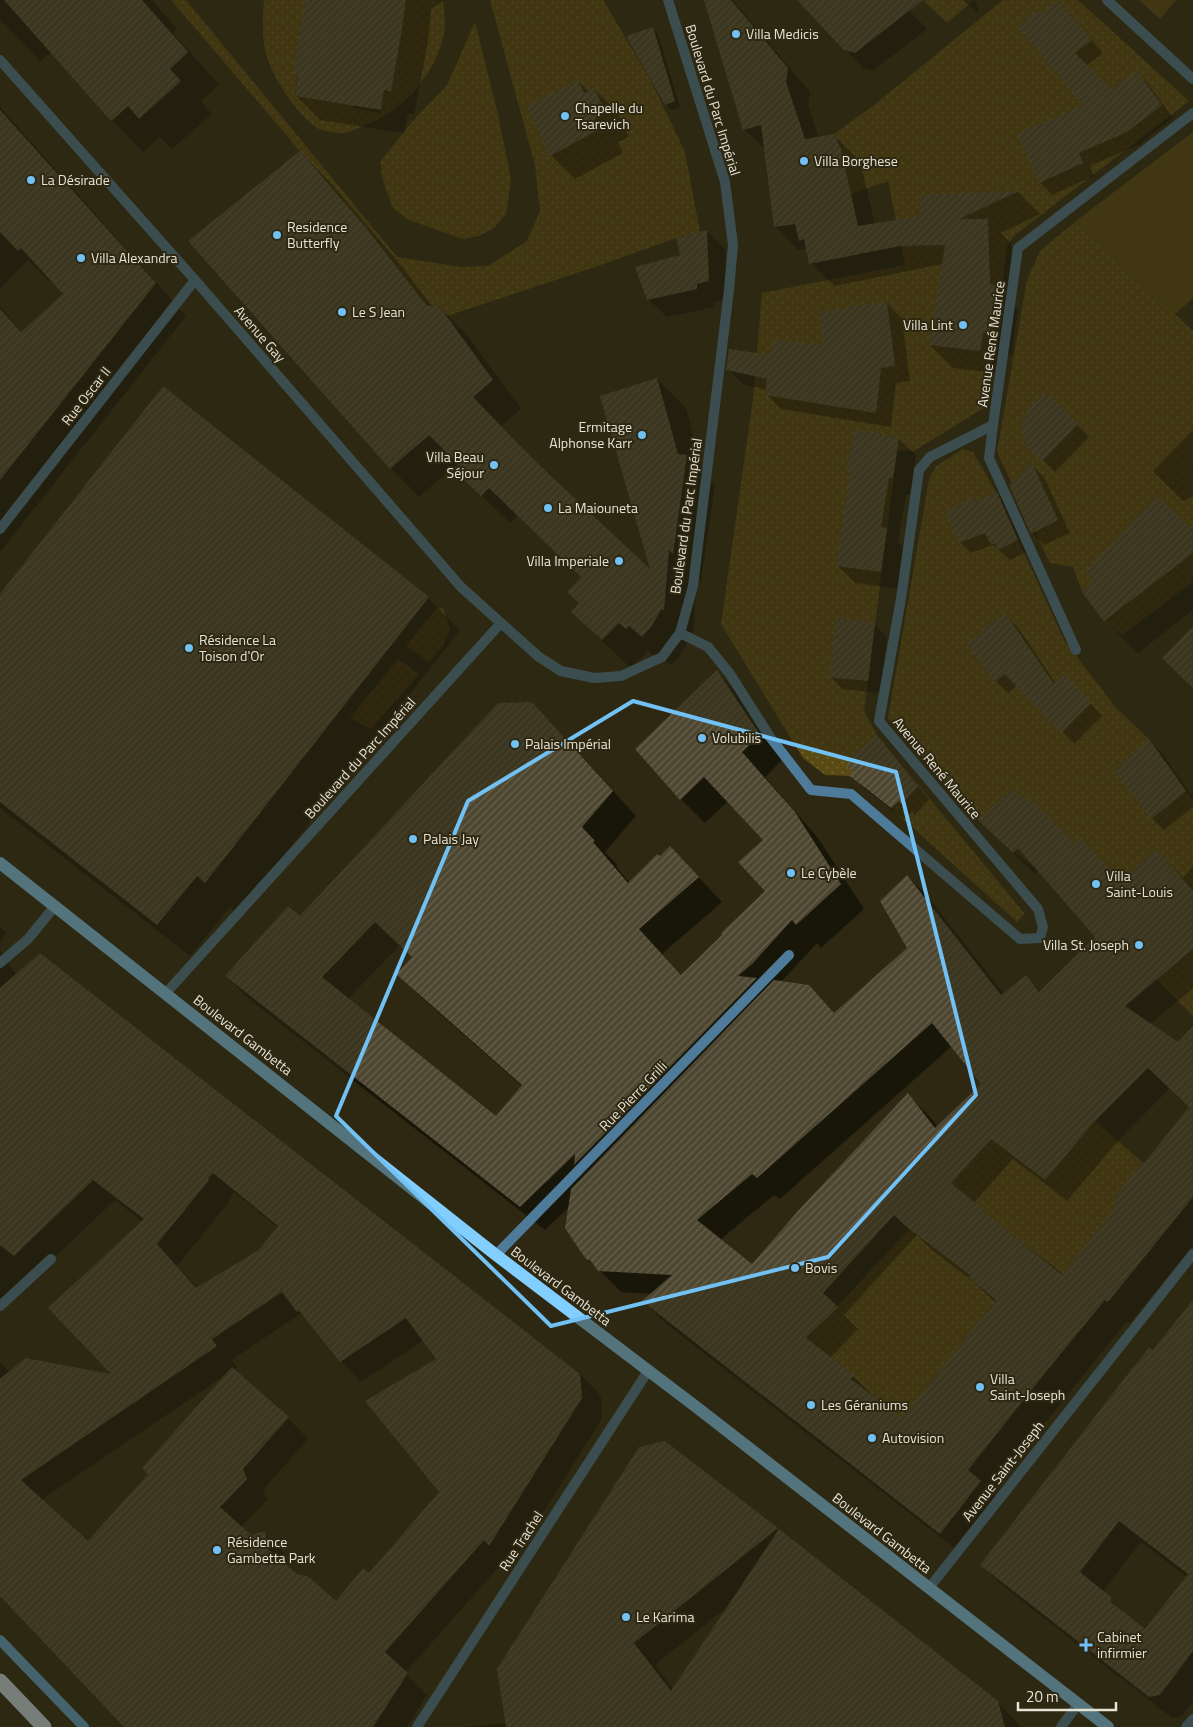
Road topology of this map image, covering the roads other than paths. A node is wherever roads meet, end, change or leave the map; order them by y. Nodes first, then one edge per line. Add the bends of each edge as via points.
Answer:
1 (668, 0) edge
2 (1107, 0) edge
3 (0, 60) edge
4 (1193, 79) edge
5 (1193, 113) edge
6 (195, 280) junction
7 (993, 425) junction
8 (0, 529) edge
9 (501, 623) junction
10 (680, 633) junction
11 (1076, 650) dead end
12 (0, 863) edge
13 (55, 906) junction
14 (790, 955) dead end
15 (0, 963) edge
16 (166, 993) junction
17 (1193, 1254) edge
18 (496, 1255) junction
19 (51, 1259) dead end
20 (0, 1306) edge
21 (648, 1371) junction
22 (929, 1588) junction
23 (0, 1640) edge
24 (2, 1683) edge
25 (1078, 1704) junction
26 (1193, 1719) edge
27 (44, 1727) edge
28 (84, 1727) edge
29 (417, 1727) edge
30 (1061, 1727) edge
31 (1108, 1727) edge
32 (1186, 1727) edge

1 - 10 street, Boulevard du Parc Impérial via 725,182 733,245 692,586
2 - 4 street
3 - 6 street, Avenue Gay
5 - 7 street, Avenue René Maurice via 1018,248
6 - 8 street, Rue Oscar II
6 - 9 street, Avenue Gay via 461,587
7 - 10 street, Avenue René Maurice via 930,457 919,470 901,600 879,721 1038,909 1043,926 1040,938 1020,939 851,794 811,790 708,647
7 - 11 street via 989,458
9 - 10 street, Boulevard du Parc Impérial via 539,657 561,671 594,678 621,676 662,657
9 - 16 street, Boulevard du Parc Impérial
12 - 13 main road, Boulevard Gambetta
13 - 15 street via 28,939
13 - 16 main road, Boulevard Gambetta
14 - 18 street, Rue Pierre Grilli
16 - 18 main road, Boulevard Gambetta
17 - 22 street, Avenue Saint-Joseph
18 - 21 main road, Boulevard Gambetta
19 - 20 street
21 - 22 main road, Boulevard Gambetta
21 - 29 street, Rue Trachel
22 - 25 main road, Boulevard Gambetta
23 - 28 street
24 - 27 highway
25 - 30 street
25 - 31 main road, Boulevard Gambetta
26 - 32 street

